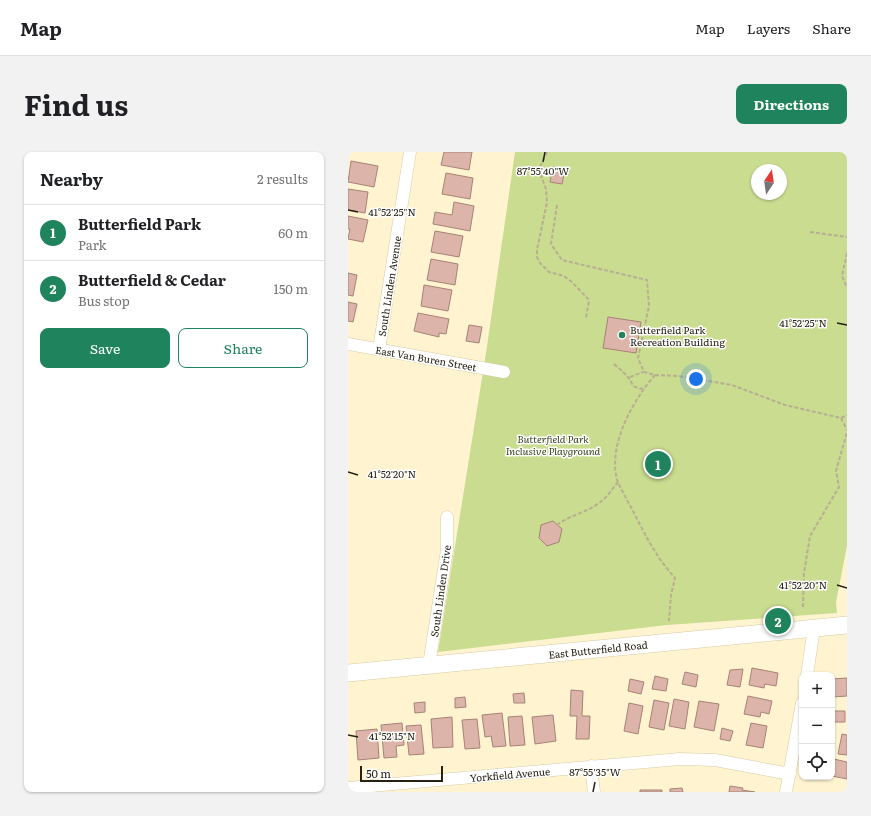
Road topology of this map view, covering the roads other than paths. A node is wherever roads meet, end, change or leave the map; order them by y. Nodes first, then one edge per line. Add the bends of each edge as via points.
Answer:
1 (410, 152) edge
2 (348, 344) edge
3 (379, 349) junction
4 (504, 372) dead end
5 (447, 516) dead end
6 (847, 625) edge
7 (814, 628) junction
8 (429, 665) junction
9 (807, 672) edge
10 (348, 673) edge
11 (801, 708) edge
12 (591, 766) junction
13 (790, 774) junction
14 (348, 788) edge
15 (392, 788) edge
16 (594, 792) edge
17 (786, 792) edge

1 - 3 street, South Linden Avenue
2 - 3 street, East Van Buren Street
3 - 4 street, East Van Buren Street
5 - 8 street, South Linden Drive via 447,550
6 - 7 main road, East Butterfield Road
7 - 8 main road, East Butterfield Road
7 - 9 street
8 - 10 main road, East Butterfield Road
11 - 13 street
12 - 13 street, Yorkfield Avenue via 698,758
12 - 15 street, Yorkfield Avenue
12 - 16 street
13 - 17 street
14 - 15 street, Yorkfield Avenue

